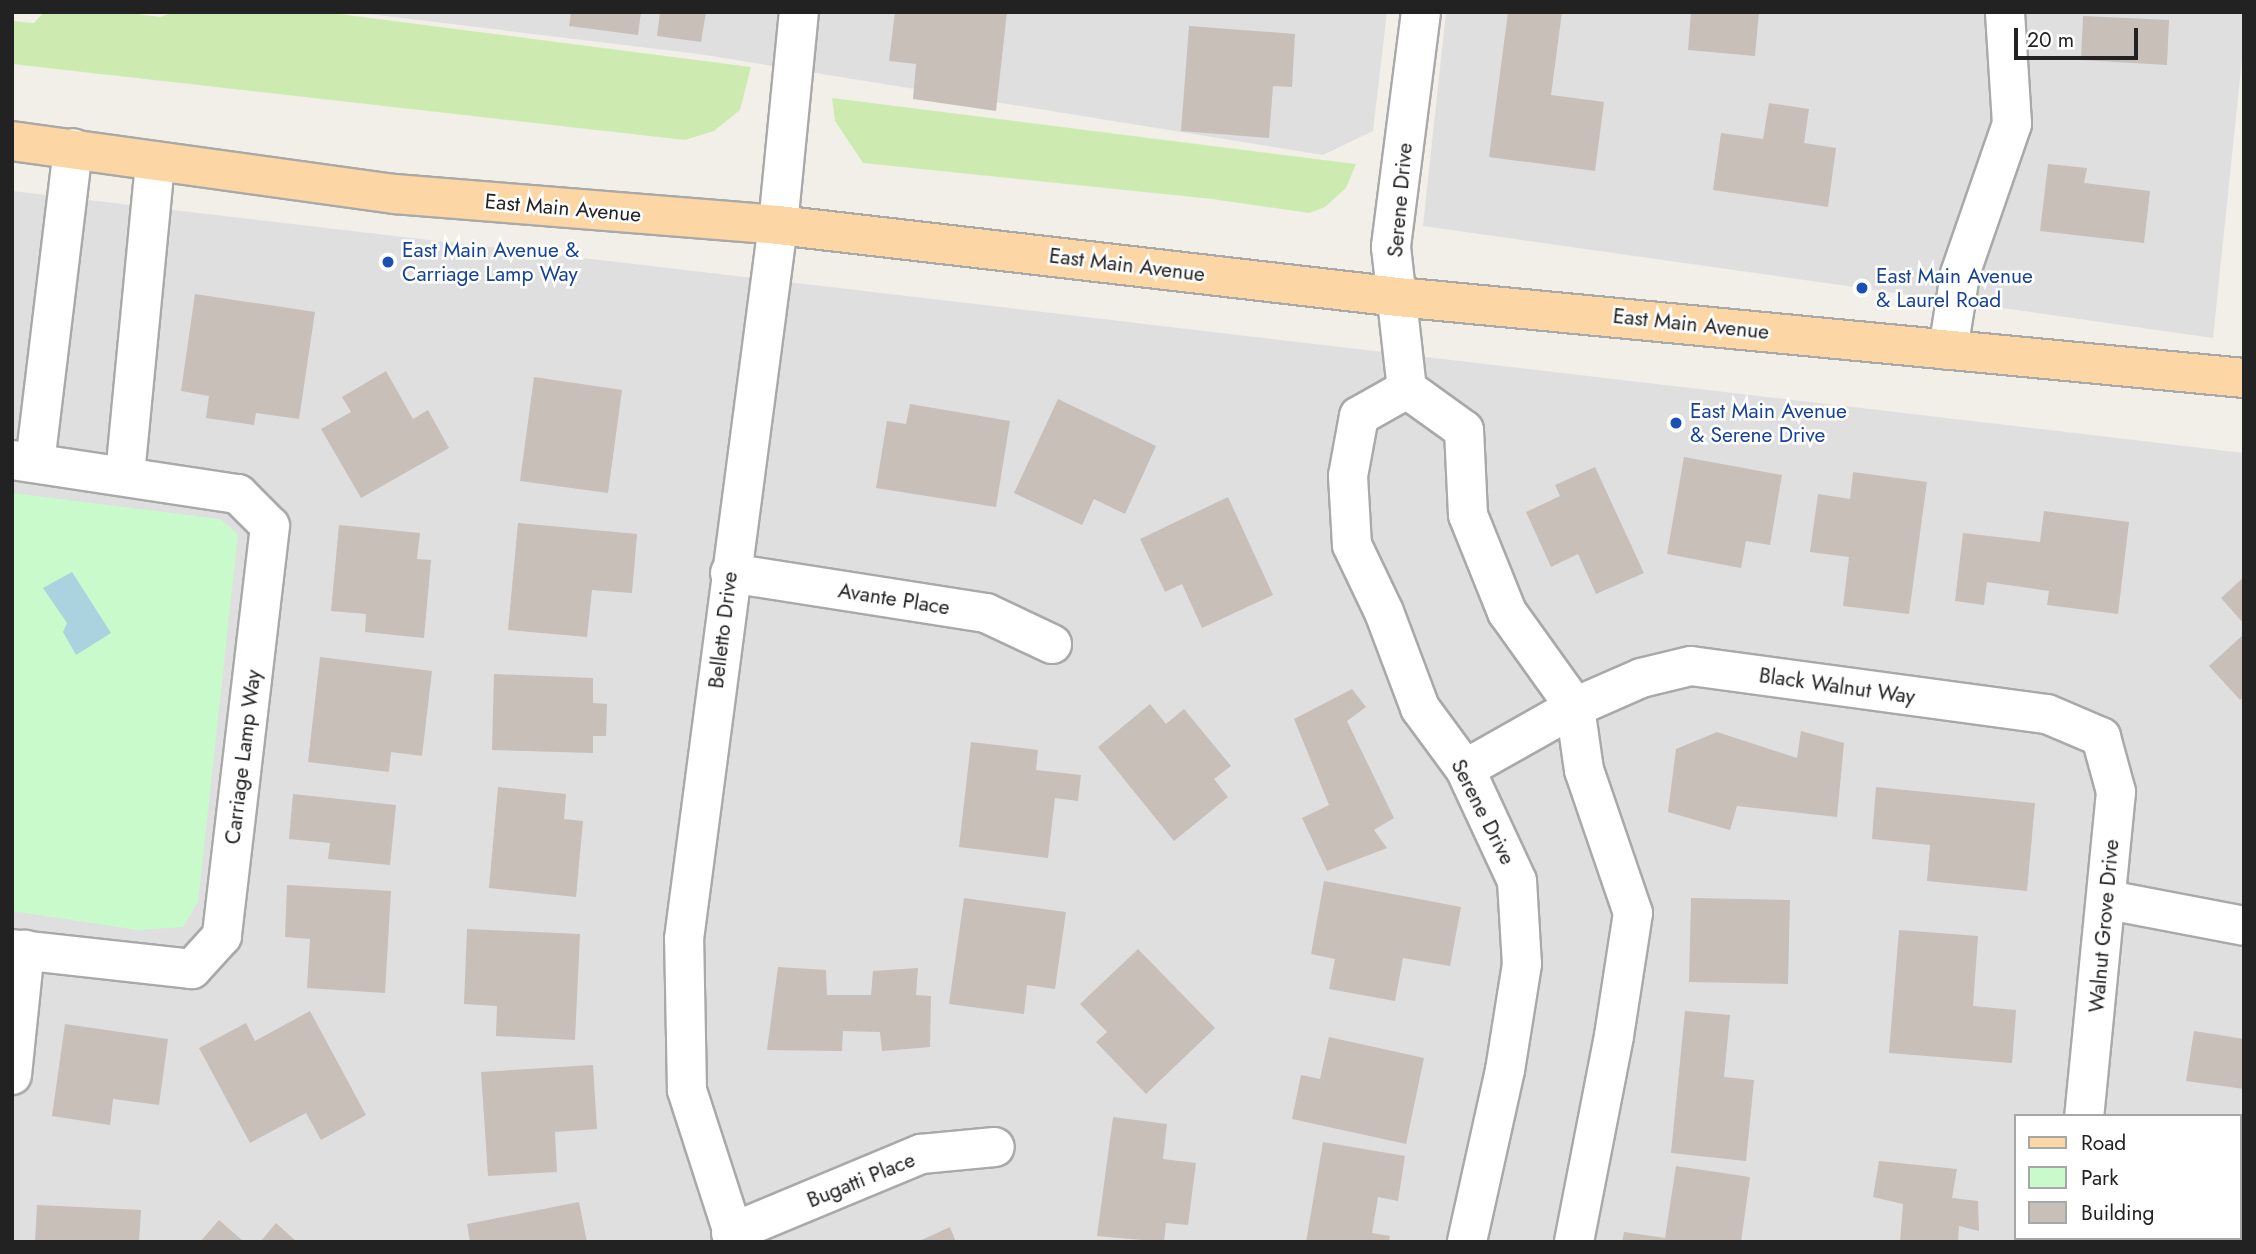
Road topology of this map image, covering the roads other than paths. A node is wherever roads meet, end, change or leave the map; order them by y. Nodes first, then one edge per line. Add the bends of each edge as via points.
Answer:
1 (799, 12) edge
2 (1421, 12) edge
3 (2004, 12) edge
4 (12, 141) edge
5 (73, 148) junction
6 (155, 161) junction
7 (778, 225) junction
8 (1398, 297) junction
9 (1948, 349) junction
10 (2244, 378) edge
11 (1407, 389) junction
12 (24, 461) edge
13 (125, 475) junction
14 (730, 573) junction
15 (1052, 644) dead end
16 (1575, 707) junction
17 (2101, 737) joint
18 (1465, 769) junction
19 (2108, 900) junction
20 (2244, 926) edge
21 (19, 950) edge
22 (12, 1075) edge
23 (2084, 1114) edge
24 (995, 1147) dead end
25 (734, 1237) edge
26 (1467, 1242) edge
27 (1574, 1242) edge

1 - 7 street, Belletto Drive
2 - 8 street, Serene Drive via 1391,247
3 - 9 street via 2012,124 1960,274
4 - 5 main road, East Main Avenue
5 - 6 main road, East Main Avenue
5 - 12 street, Carriage Lamp Way
6 - 7 main road, East Main Avenue via 395,194
6 - 13 street
7 - 8 main road, East Main Avenue
7 - 14 street, Belletto Drive
8 - 9 main road, East Main Avenue
8 - 11 street, Serene Drive
9 - 10 main road, East Main Avenue
11 - 16 street via 1464,430 1468,515 1507,612
11 - 18 street, Serene Drive via 1359,416 1348,476 1352,545 1384,612 1420,709
12 - 13 street, Carriage Lamp Way
13 - 21 street, Carriage Lamp Way via 239,494 270,527 222,936 192,969
14 - 15 street, Avante Place via 986,613
14 - 25 street, Belletto Drive via 684,939 687,1090
16 - 17 street, Black Walnut Way via 1641,678 1691,666 2047,714
16 - 18 street, Black Walnut Way
16 - 27 street via 1584,770 1633,913
17 - 19 street, Walnut Grove Drive via 2116,792
18 - 26 street, Serene Drive via 1517,881 1522,964 1505,1070
19 - 20 street
19 - 23 street, Walnut Grove Drive
21 - 22 street, Carriage Lamp Way
24 - 25 street, Bugatti Place via 922,1154

